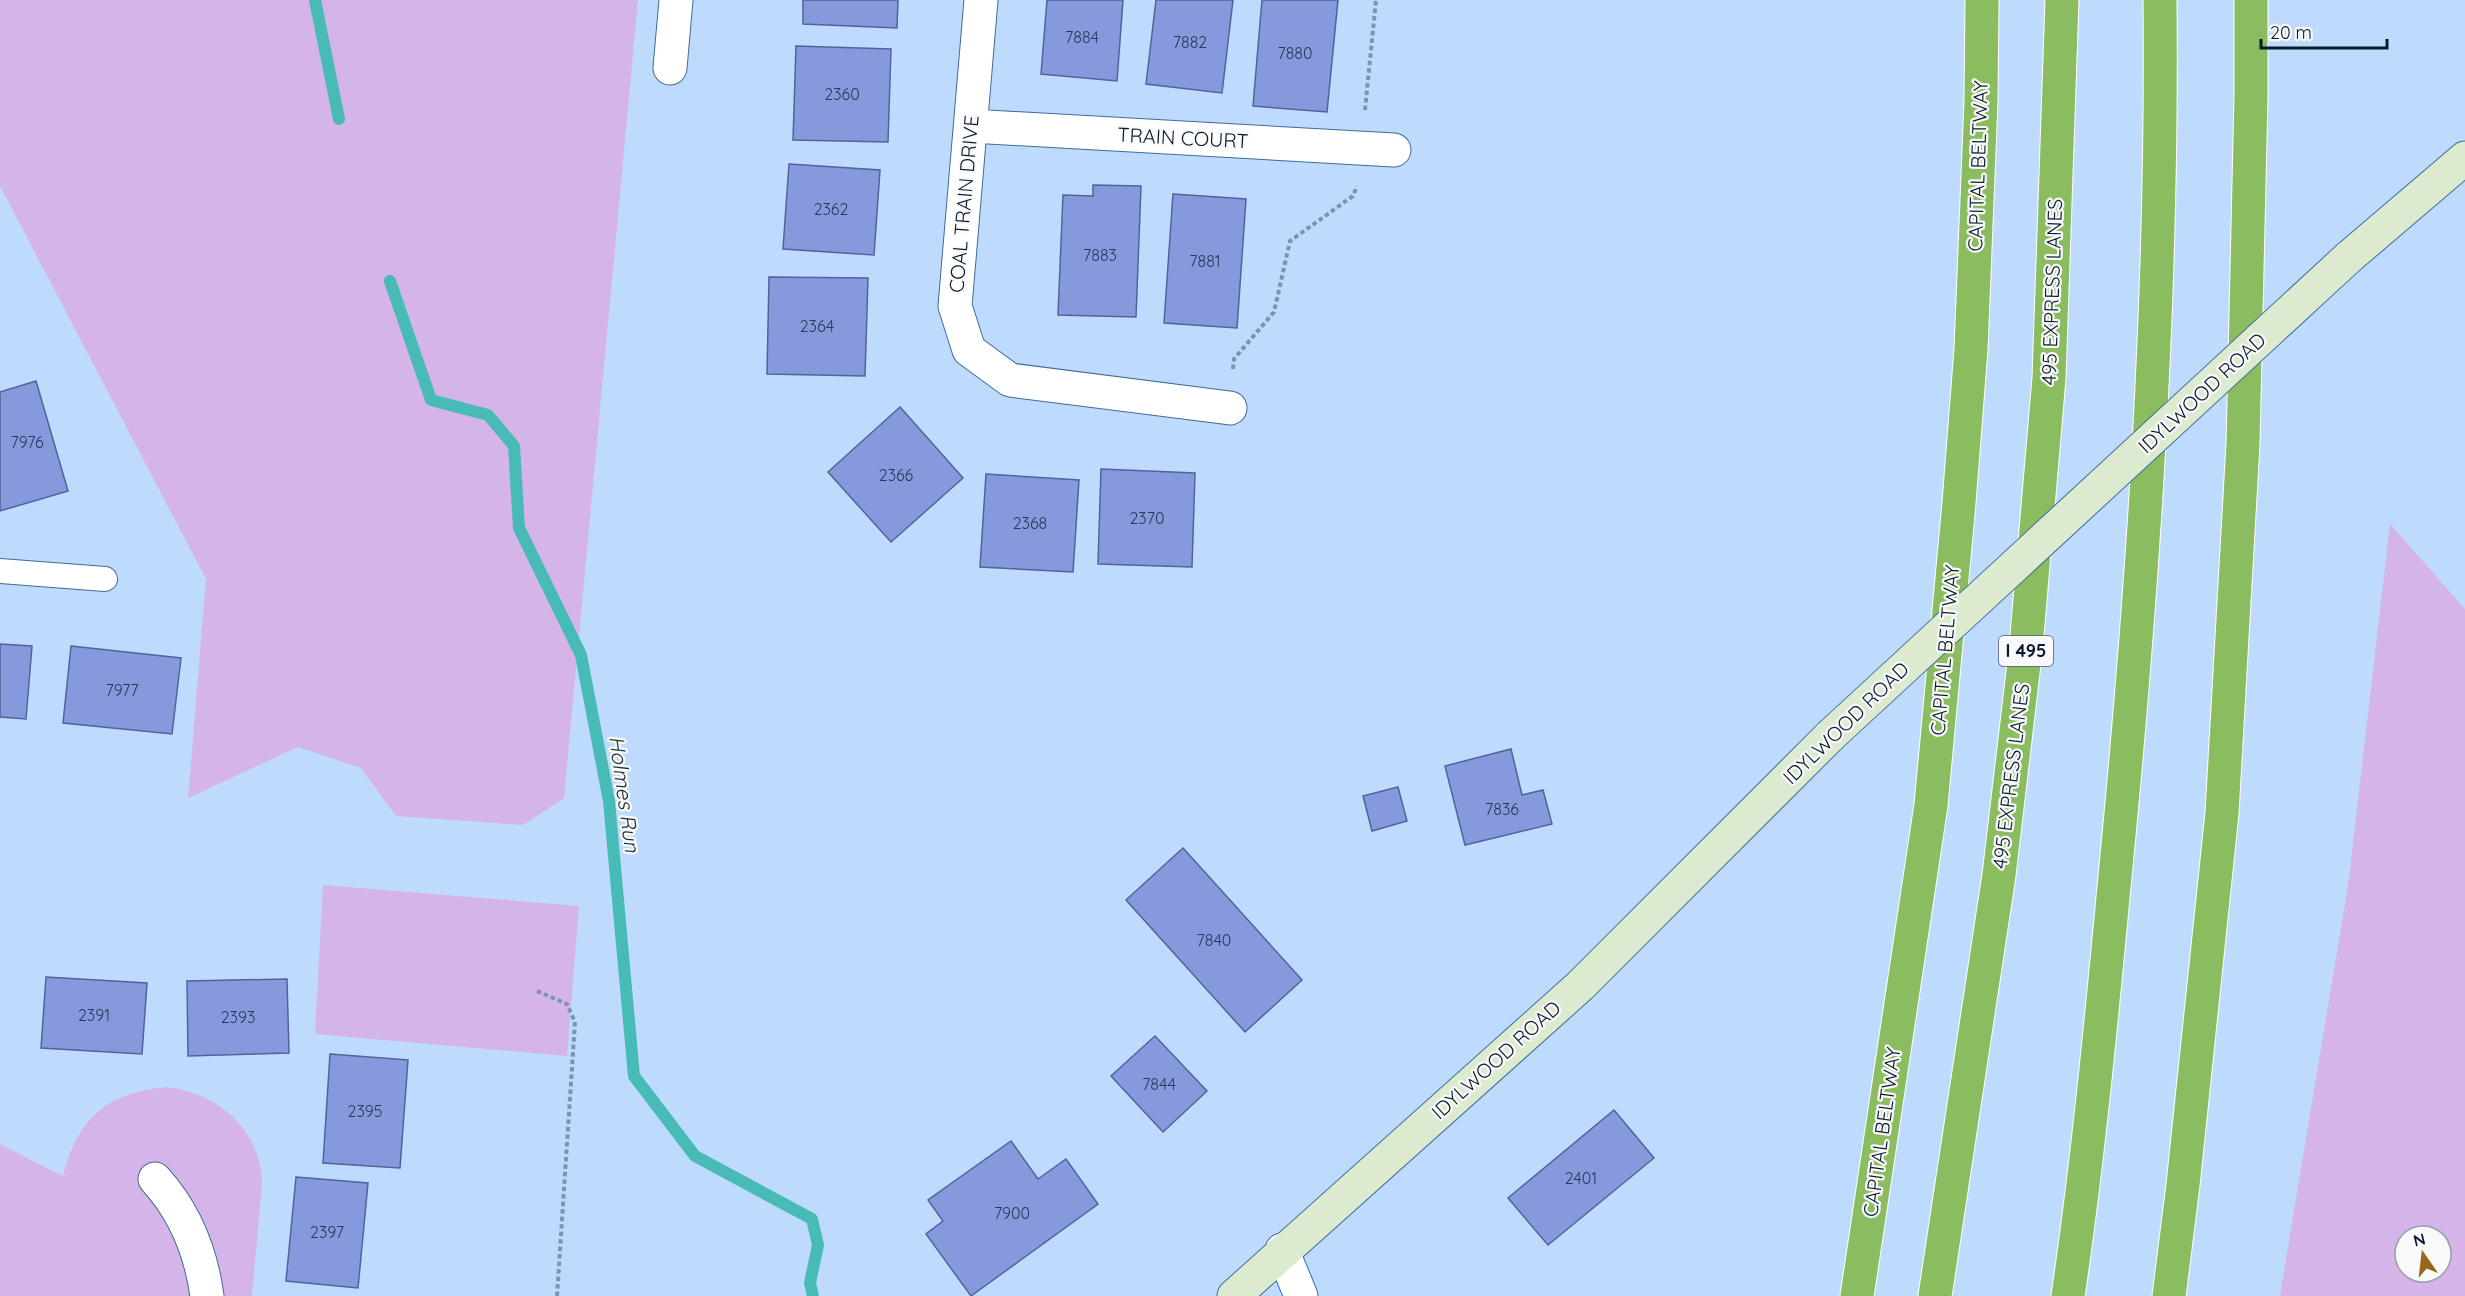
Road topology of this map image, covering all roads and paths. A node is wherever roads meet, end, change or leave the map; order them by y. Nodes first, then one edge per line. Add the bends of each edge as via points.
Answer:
1 (676, 0) edge
2 (981, 0) edge
3 (1376, 0) edge
4 (1982, 0) edge
5 (2062, 0) edge
6 (2160, 0) edge
7 (2251, 0) edge
8 (670, 68) dead end
9 (970, 126) junction
10 (1379, 149) junction
11 (2465, 158) edge
12 (1230, 408) joint
13 (0, 571) edge
14 (105, 579) dead end
15 (537, 991) dead end
16 (155, 1179) dead end
17 (1282, 1250) junction
18 (207, 1296) edge
19 (557, 1296) edge
20 (1234, 1296) edge
21 (1301, 1296) edge
22 (1857, 1296) edge
23 (1935, 1296) edge
24 (2068, 1296) edge
25 (2169, 1296) edge

1 - 8 street
2 - 9 street, COAL TRAIN DRIVE
3 - 10 path
4 - 22 highway, CAPITAL BELTWAY via 1971,349 1932,794
5 - 23 highway, 495 EXPRESS LANES / I 495 via 2049,378 2026,647 2000,875
6 - 24 highway via 2155,289 2130,733 2087,1161
7 - 25 highway via 2243,444 2222,813
9 - 10 street, TRAIN COURT
9 - 12 street, COAL TRAIN DRIVE via 955,306 969,350 1010,380
10 - 12 path via 1353,196 1290,241 1274,312 1234,359
11 - 17 main road, IDYLWOOD ROAD, bridge via 2349,257 1830,736 1580,986
13 - 14 lane
15 - 19 path via 567,1004 574,1023
16 - 18 street via 174,1200 187,1226
17 - 20 main road, IDYLWOOD ROAD
17 - 21 street

